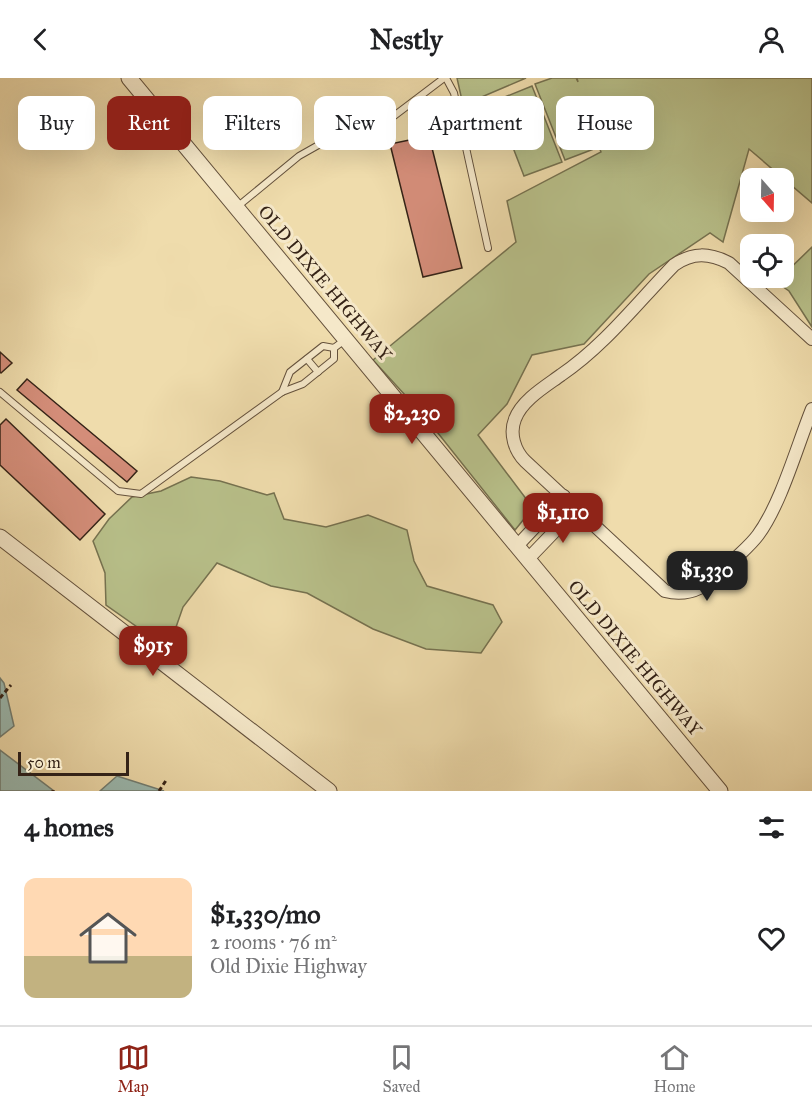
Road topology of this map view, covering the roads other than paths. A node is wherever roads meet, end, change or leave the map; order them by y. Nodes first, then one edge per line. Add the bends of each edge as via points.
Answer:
1 (129, 78) edge
2 (445, 78) edge
3 (237, 207) junction
4 (488, 249) dead end
5 (812, 339) edge
6 (340, 343) junction
7 (307, 359) junction
8 (318, 372) junction
9 (282, 392) junction
10 (1, 394) edge
11 (812, 409) edge
12 (564, 496) junction
13 (577, 508) junction
14 (0, 537) edge
15 (517, 546) junction
16 (528, 559) junction
17 (329, 791) edge
18 (720, 791) edge

1 - 3 street, OLD DIXIE HIGHWAY
2 - 3 lane via 386,122 322,143 299,156
2 - 4 lane via 454,93
3 - 6 street, OLD DIXIE HIGHWAY
5 - 12 street via 729,263 714,256 686,257 579,363 523,406 514,420 516,451
6 - 7 lane via 323,346
6 - 8 lane via 334,359
6 - 15 street, OLD DIXIE HIGHWAY
7 - 8 lane
7 - 9 lane via 290,372
8 - 9 lane via 303,384
9 - 10 lane via 141,494 118,491
11 - 13 street via 771,513 757,536 716,578 697,590 679,594 665,591
12 - 13 street
12 - 15 street
13 - 16 street
14 - 17 street
15 - 16 street, OLD DIXIE HIGHWAY
16 - 18 street, OLD DIXIE HIGHWAY

